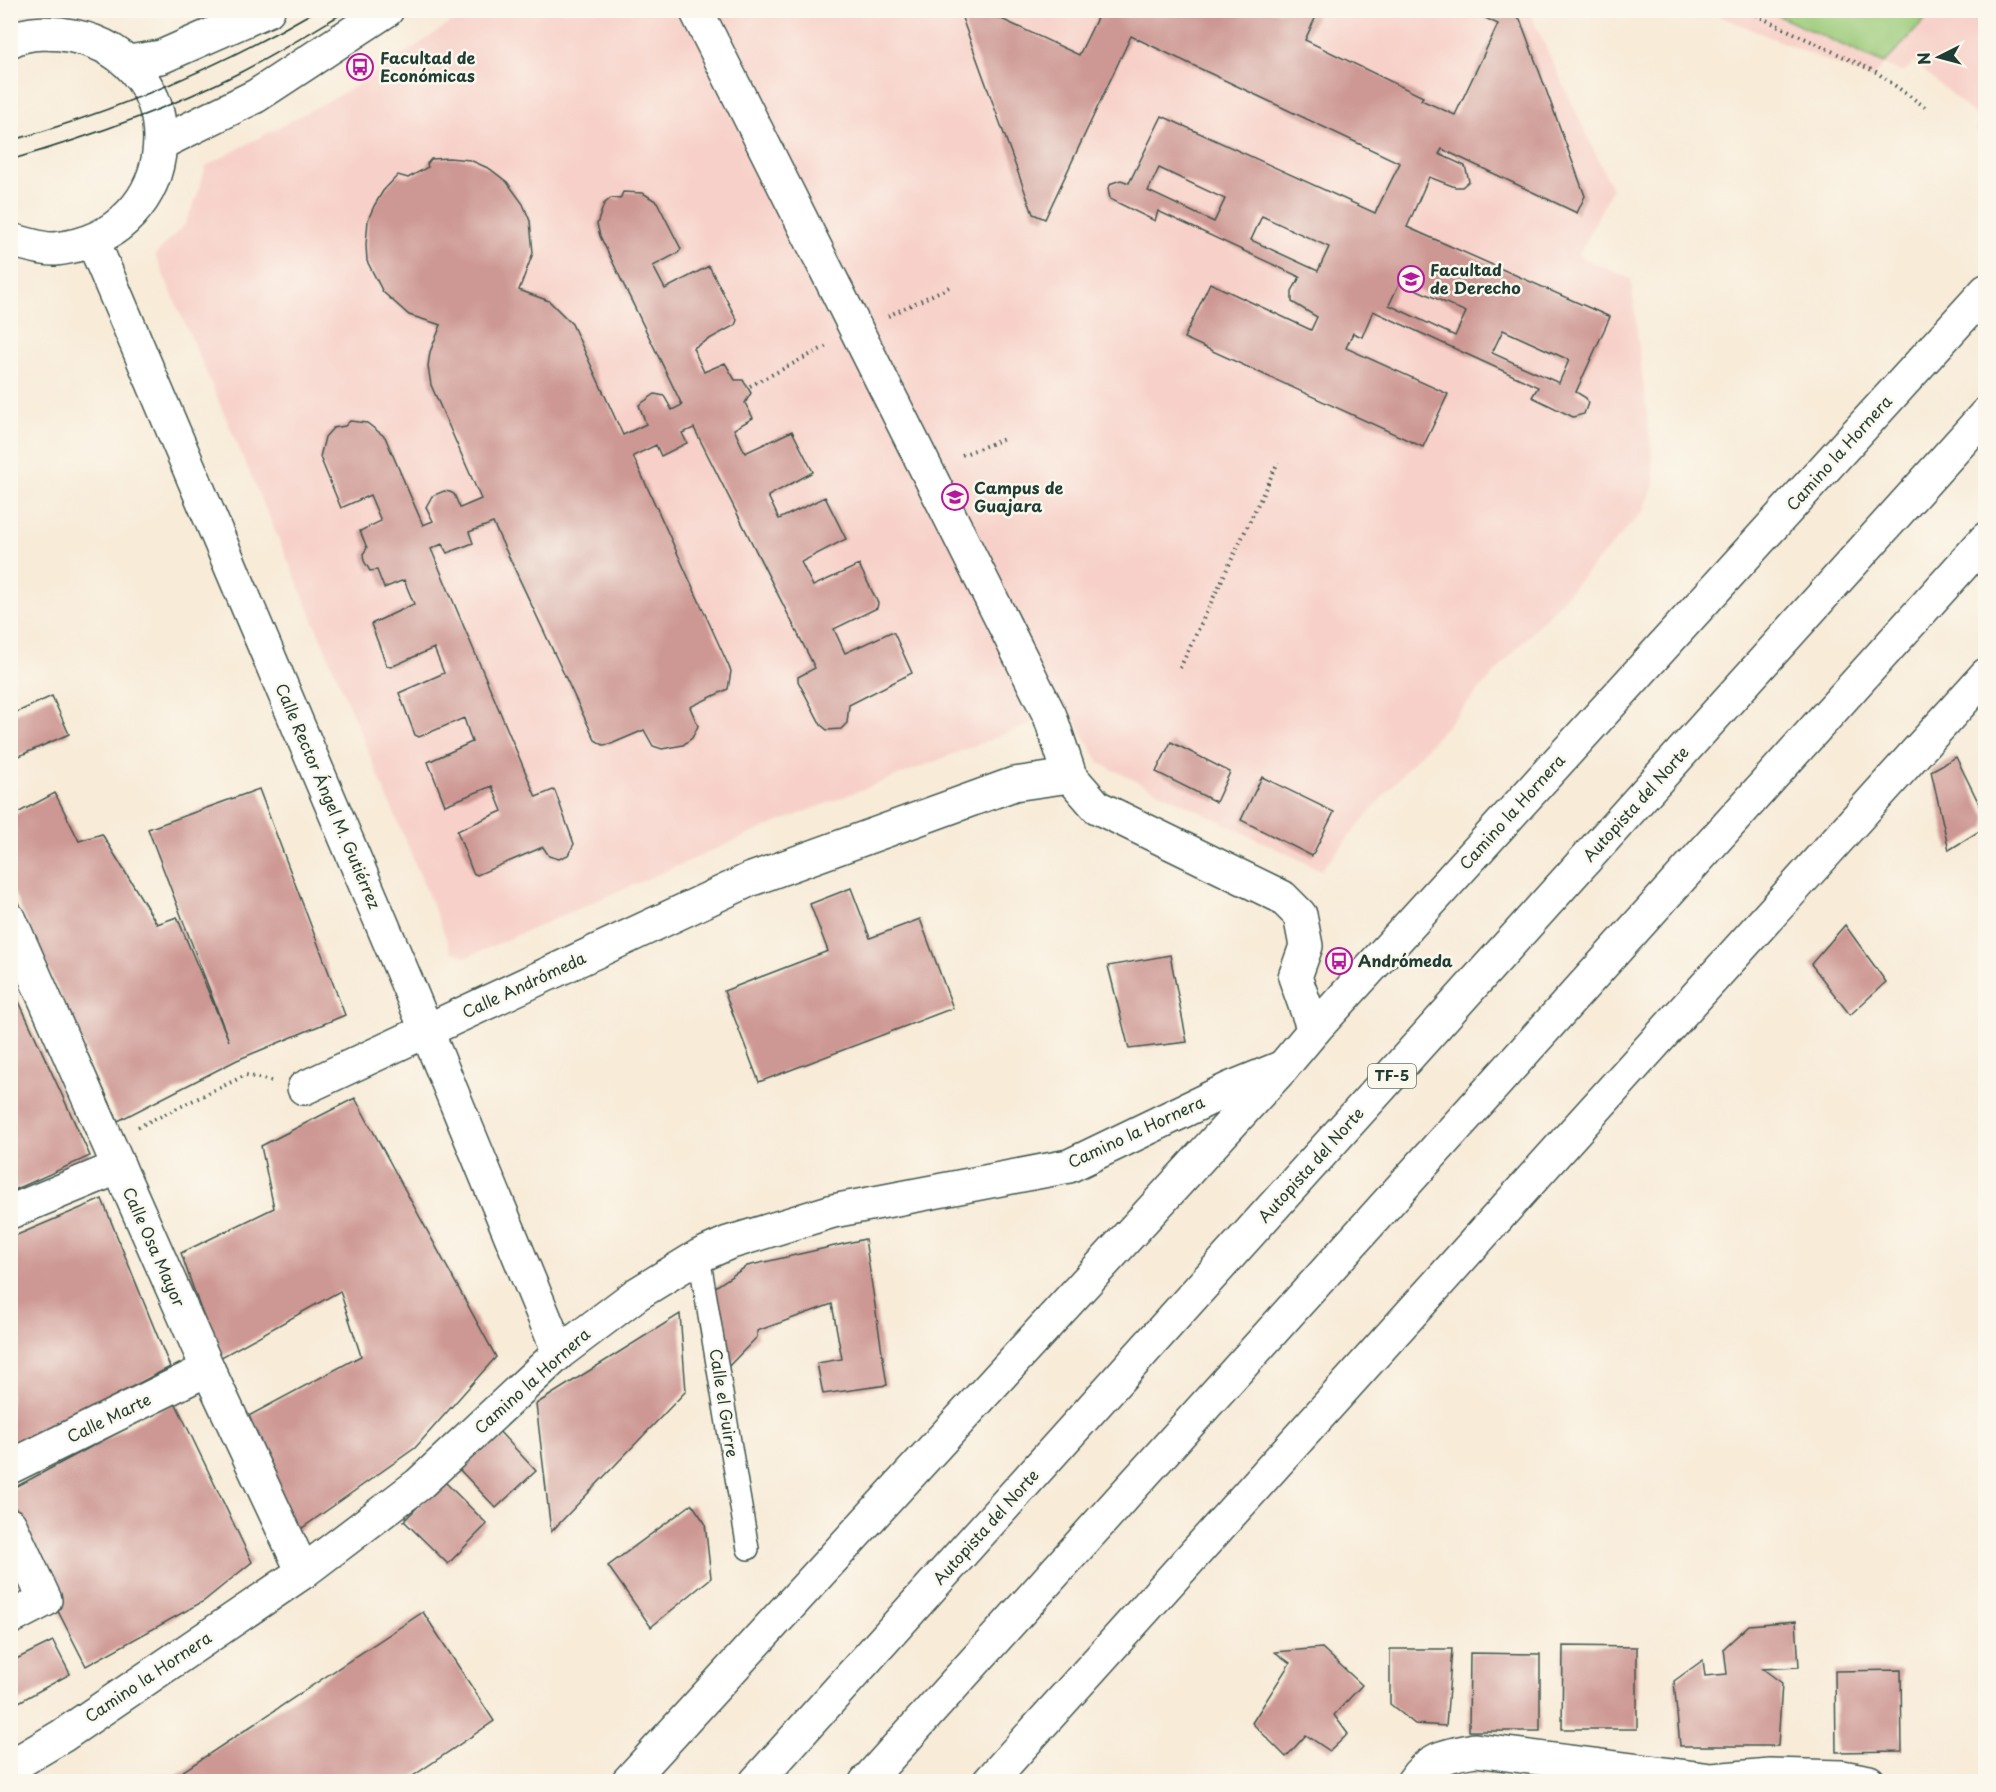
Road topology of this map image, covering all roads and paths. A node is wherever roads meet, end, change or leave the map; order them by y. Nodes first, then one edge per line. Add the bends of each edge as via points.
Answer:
1 (268, 10) edge
2 (387, 10) edge
3 (696, 10) edge
4 (1745, 10) edge
5 (10, 41) edge
6 (128, 62) junction
7 (1925, 107) dead end
8 (161, 143) junction
9 (10, 240) edge
10 (93, 242) junction
11 (949, 287) dead end
12 (1986, 291) edge
13 (905, 307) dead end
14 (829, 345) dead end
15 (750, 386) dead end
16 (1986, 414) edge
17 (1004, 439) dead end
18 (962, 455) dead end
19 (1278, 462) dead end
20 (1986, 539) edge
21 (1180, 668) dead end
22 (1986, 675) edge
23 (1070, 776) junction
24 (10, 920) edge
25 (1314, 1030) junction
26 (427, 1031) junction
27 (1283, 1067) junction
28 (304, 1088) joint
29 (119, 1167) junction
30 (10, 1212) edge
31 (699, 1256) junction
32 (559, 1353) junction
33 (208, 1369) junction
34 (10, 1467) edge
35 (10, 1525) edge
36 (748, 1549) dead end
37 (303, 1572) junction
38 (10, 1618) edge
39 (798, 1737) junction
40 (10, 1767) edge
41 (628, 1782) edge
42 (738, 1782) edge
43 (756, 1782) edge
44 (866, 1782) edge
45 (989, 1782) edge
46 (1413, 1782) edge
47 (1869, 1782) edge

1 - 6 main road via 161,57
2 - 8 main road via 256,96
3 - 23 main road via 1050,717
4 - 7 path via 1876,72
5 - 6 main road via 55,32 94,40
6 - 8 main road via 149,93 159,119
8 - 10 main road via 149,191 127,220
9 - 10 main road via 53,249
10 - 26 main road, Calle Rector Ángel M. Gutiérrez
11 - 13 path
12 - 25 main road, Camino la Hornera
14 - 15 path
16 - 39 main road, Autopista del Norte / TF-5
17 - 18 path
19 - 21 path
20 - 44 main road
22 - 45 main road
23 - 25 main road via 1097,807 1282,897 1300,915 1306,946 1295,977
23 - 26 main road, Calle Andrómeda via 1014,784 749,880
24 - 29 main road, Calle Osa Mayor
25 - 27 main road, Camino la Hornera
26 - 28 main road, Calle Andrómeda
26 - 32 main road, Calle Rector Ángel M. Gutiérrez
27 - 31 main road, Camino la Hornera via 1228,1089 1069,1166 832,1211 728,1243
27 - 41 main road
28 - 29 path via 246,1076 128,1132
29 - 30 main road
29 - 33 main road, Calle Osa Mayor
31 - 32 main road, Camino la Hornera via 637,1294
31 - 36 lane, Calle el Guirre
32 - 37 main road, Camino la Hornera via 420,1484
33 - 34 main road, Calle Marte
33 - 37 main road, Calle Osa Mayor
35 - 38 main road via 45,1600
37 - 40 main road, Camino la Hornera via 62,1736
39 - 42 main road
39 - 43 main road, Autopista del Norte / TF-5
46 - 47 main road via 1422,1768 1440,1756 1475,1750 1712,1780 1770,1775 1842,1777

